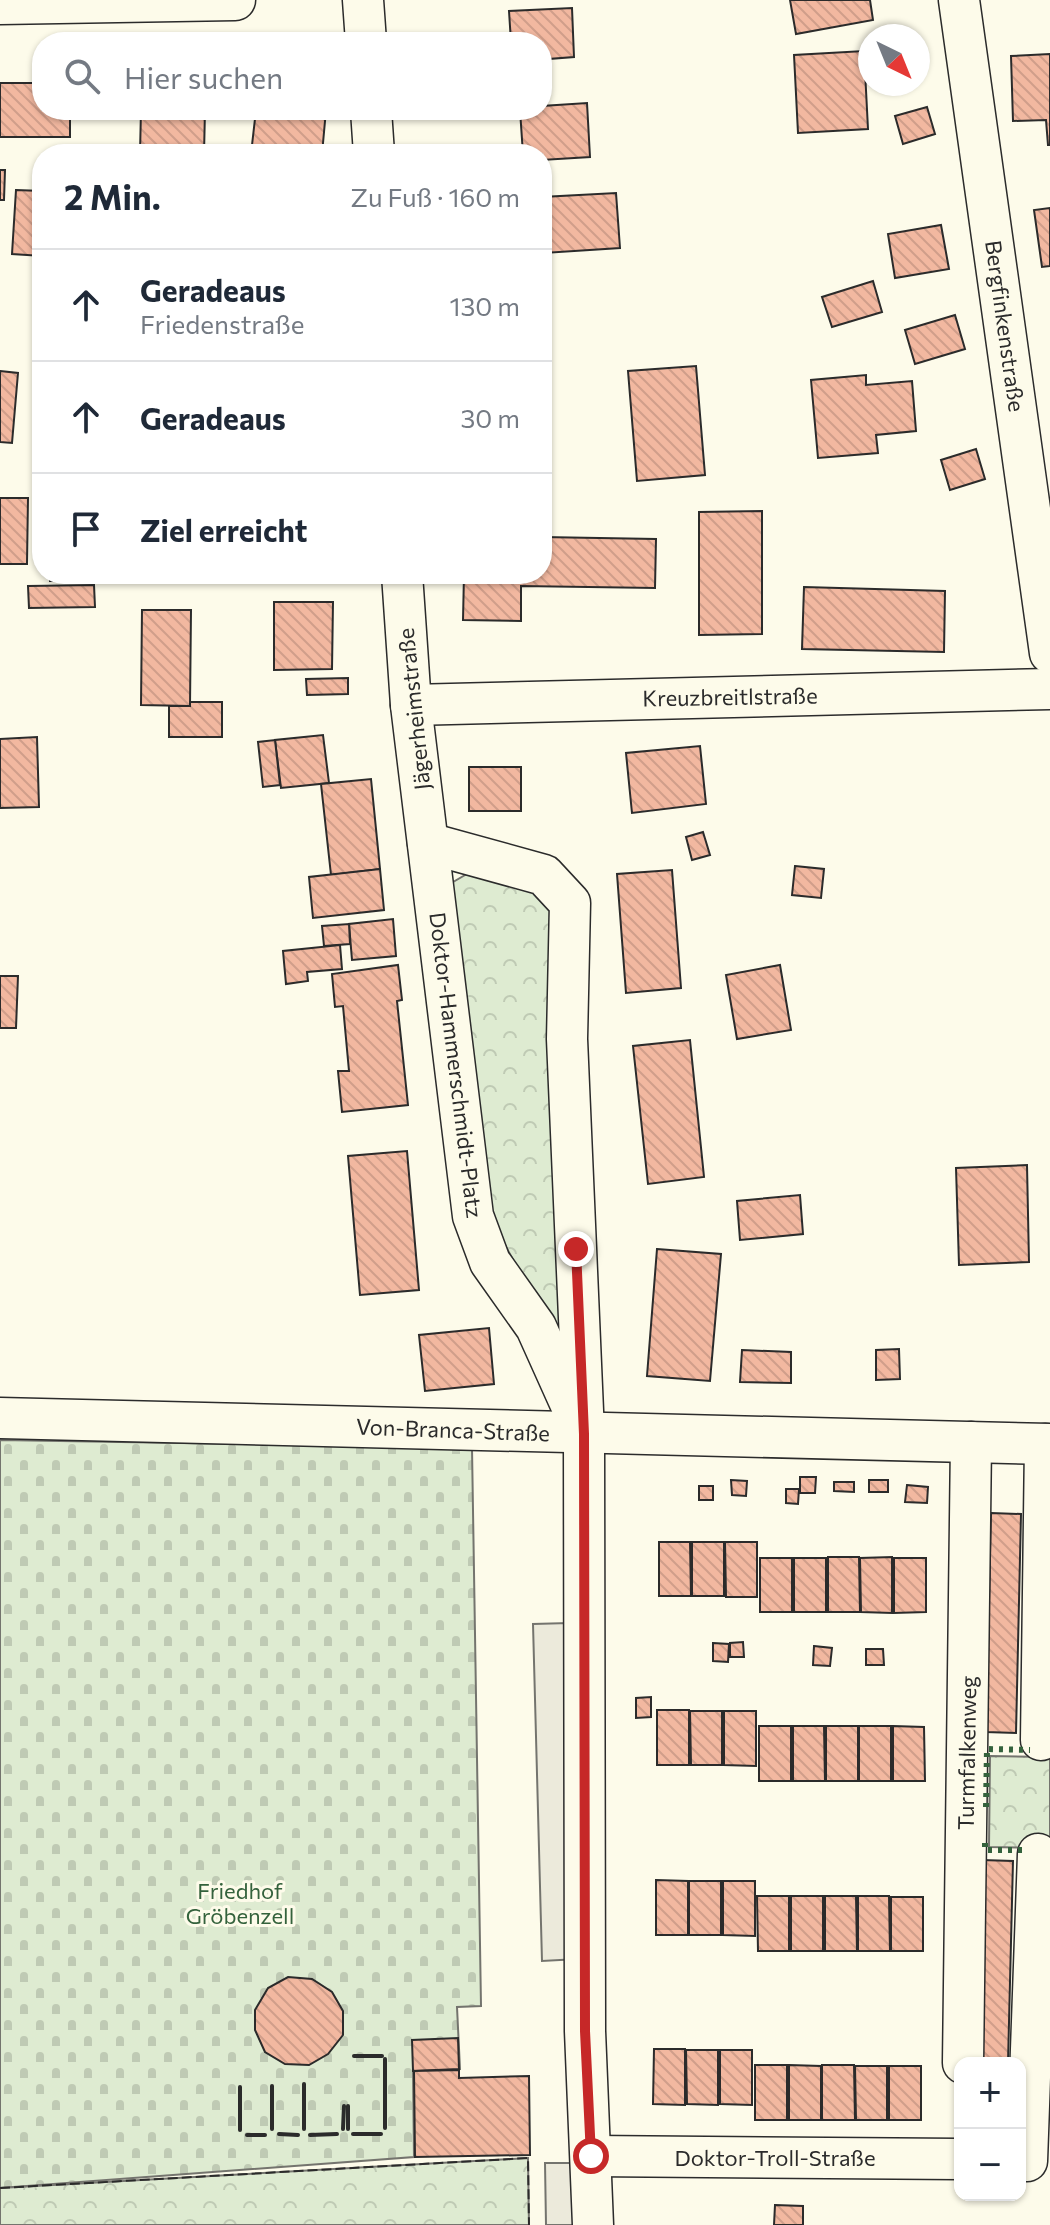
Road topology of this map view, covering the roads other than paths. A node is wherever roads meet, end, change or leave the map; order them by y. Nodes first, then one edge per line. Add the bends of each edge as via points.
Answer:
1 (235, 0) edge
2 (363, 0) edge
3 (959, 0) edge
4 (0, 4) edge
5 (365, 32) edge
6 (372, 120) edge
7 (373, 144) edge
8 (403, 584) edge
9 (1050, 653) edge
10 (1050, 689) edge
11 (411, 705) junction
12 (428, 843) junction
13 (0, 1418) edge
14 (584, 1434) junction
15 (971, 1442) junction
16 (1048, 1444) edge
17 (1041, 1740) dead end
18 (1038, 1854) dead end
19 (963, 2057) edge
20 (591, 2156) junction
21 (954, 2159) edge
22 (1032, 2161) edge
23 (593, 2225) edge

1 - 4 street
2 - 5 street
3 - 9 street, Bergfinkenstraße
6 - 7 street
8 - 11 street, Jägerheimstraße
10 - 11 street, Kreuzbreitlstraße
11 - 12 street, Jägerheimstraße
12 - 14 street, Doktor-Hammerschmidt-Platz via 473,1216 490,1262 536,1327
12 - 14 street via 544,875 570,903 567,1039
13 - 14 street, Von-Branca-Straße
14 - 15 street, Von-Branca-Straße
14 - 20 street via 585,2031
15 - 16 street, Von-Branca-Straße
15 - 19 street, Turmfalkenweg
16 - 17 street
18 - 22 street
20 - 21 street, Doktor-Troll-Straße
20 - 23 street

